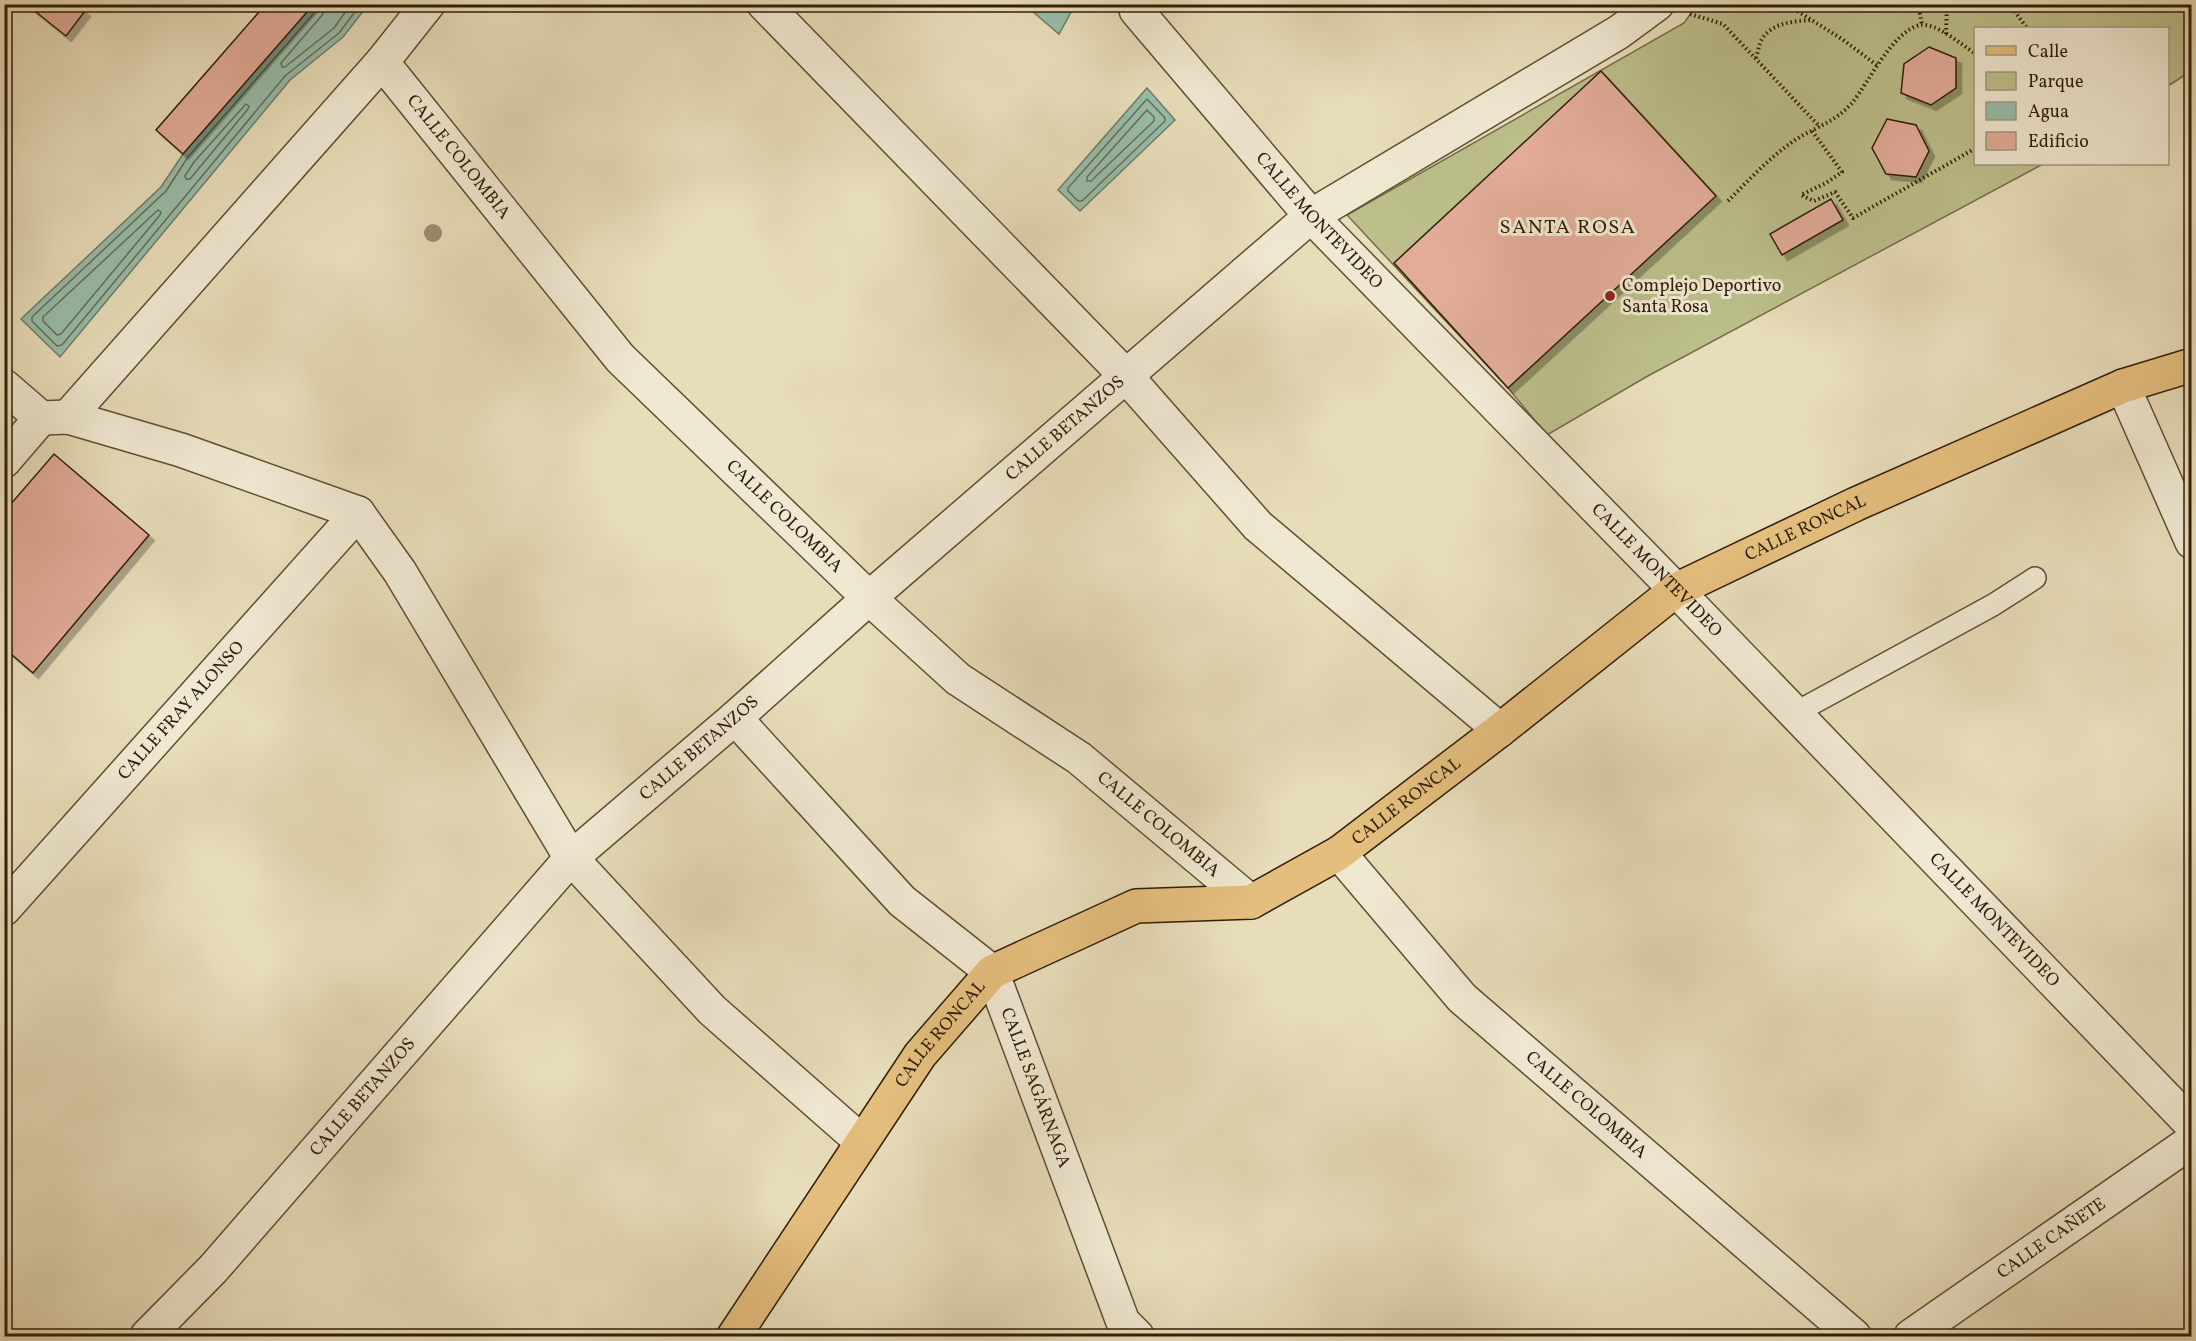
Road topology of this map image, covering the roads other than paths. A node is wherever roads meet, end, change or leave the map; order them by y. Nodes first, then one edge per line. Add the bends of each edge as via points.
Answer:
1 (428, 4) edge
2 (764, 4) edge
3 (1138, 4) edge
4 (1669, 8) edge
5 (382, 62) junction
6 (1311, 216) junction
7 (2192, 365) edge
8 (1126, 376) junction
9 (4, 386) edge
10 (2123, 386) junction
11 (55, 417) junction
12 (4, 461) edge
13 (358, 513) junction
14 (2192, 542) edge
15 (2035, 578) dead end
16 (1676, 590) junction
17 (869, 598) junction
18 (1795, 713) junction
19 (735, 718) junction
20 (1500, 730) junction
21 (1339, 853) junction
22 (570, 858) junction
23 (1251, 902) junction
24 (4, 909) edge
25 (992, 972) junction
26 (2192, 1125) edge
27 (861, 1141) junction
28 (2192, 1141) edge
29 (1123, 1332) edge
30 (147, 1336) edge
31 (734, 1336) edge
32 (1854, 1336) edge
33 (1911, 1336) edge

1 - 5 street
2 - 8 street
3 - 6 street, CALLE MONTEVIDEO via 1136,10
4 - 6 street, CALLE BETANZOS via 1619,32
5 - 11 street
5 - 17 street, CALLE COLOMBIA via 620,358
6 - 8 street, CALLE BETANZOS
6 - 16 street, CALLE MONTEVIDEO
7 - 10 main road, CALLE RONCAL
8 - 17 street, CALLE BETANZOS
8 - 20 street via 1258,526
9 - 11 street
10 - 14 street
10 - 16 main road, CALLE RONCAL via 1856,504
11 - 12 street
11 - 13 street via 181,450
13 - 22 street via 400,572
13 - 24 street, CALLE FRAY ALONSO
15 - 18 lane
16 - 18 street, CALLE MONTEVIDEO
16 - 20 main road, CALLE RONCAL
17 - 19 street, CALLE BETANZOS
17 - 23 street, CALLE COLOMBIA via 958,680 1079,759
18 - 26 street, CALLE MONTEVIDEO
19 - 22 street, CALLE BETANZOS
19 - 25 street via 902,901
20 - 21 main road, CALLE RONCAL
21 - 23 main road, CALLE RONCAL
21 - 32 street, CALLE COLOMBIA via 1462,998
22 - 27 street via 712,1010
22 - 30 street, CALLE BETANZOS via 213,1269
23 - 25 main road, CALLE RONCAL via 1136,906
25 - 27 main road, CALLE RONCAL via 920,1055
25 - 29 street, CALLE SAGÁRNAGA
27 - 31 main road, CALLE RONCAL
28 - 33 street, CALLE CAÑETE

